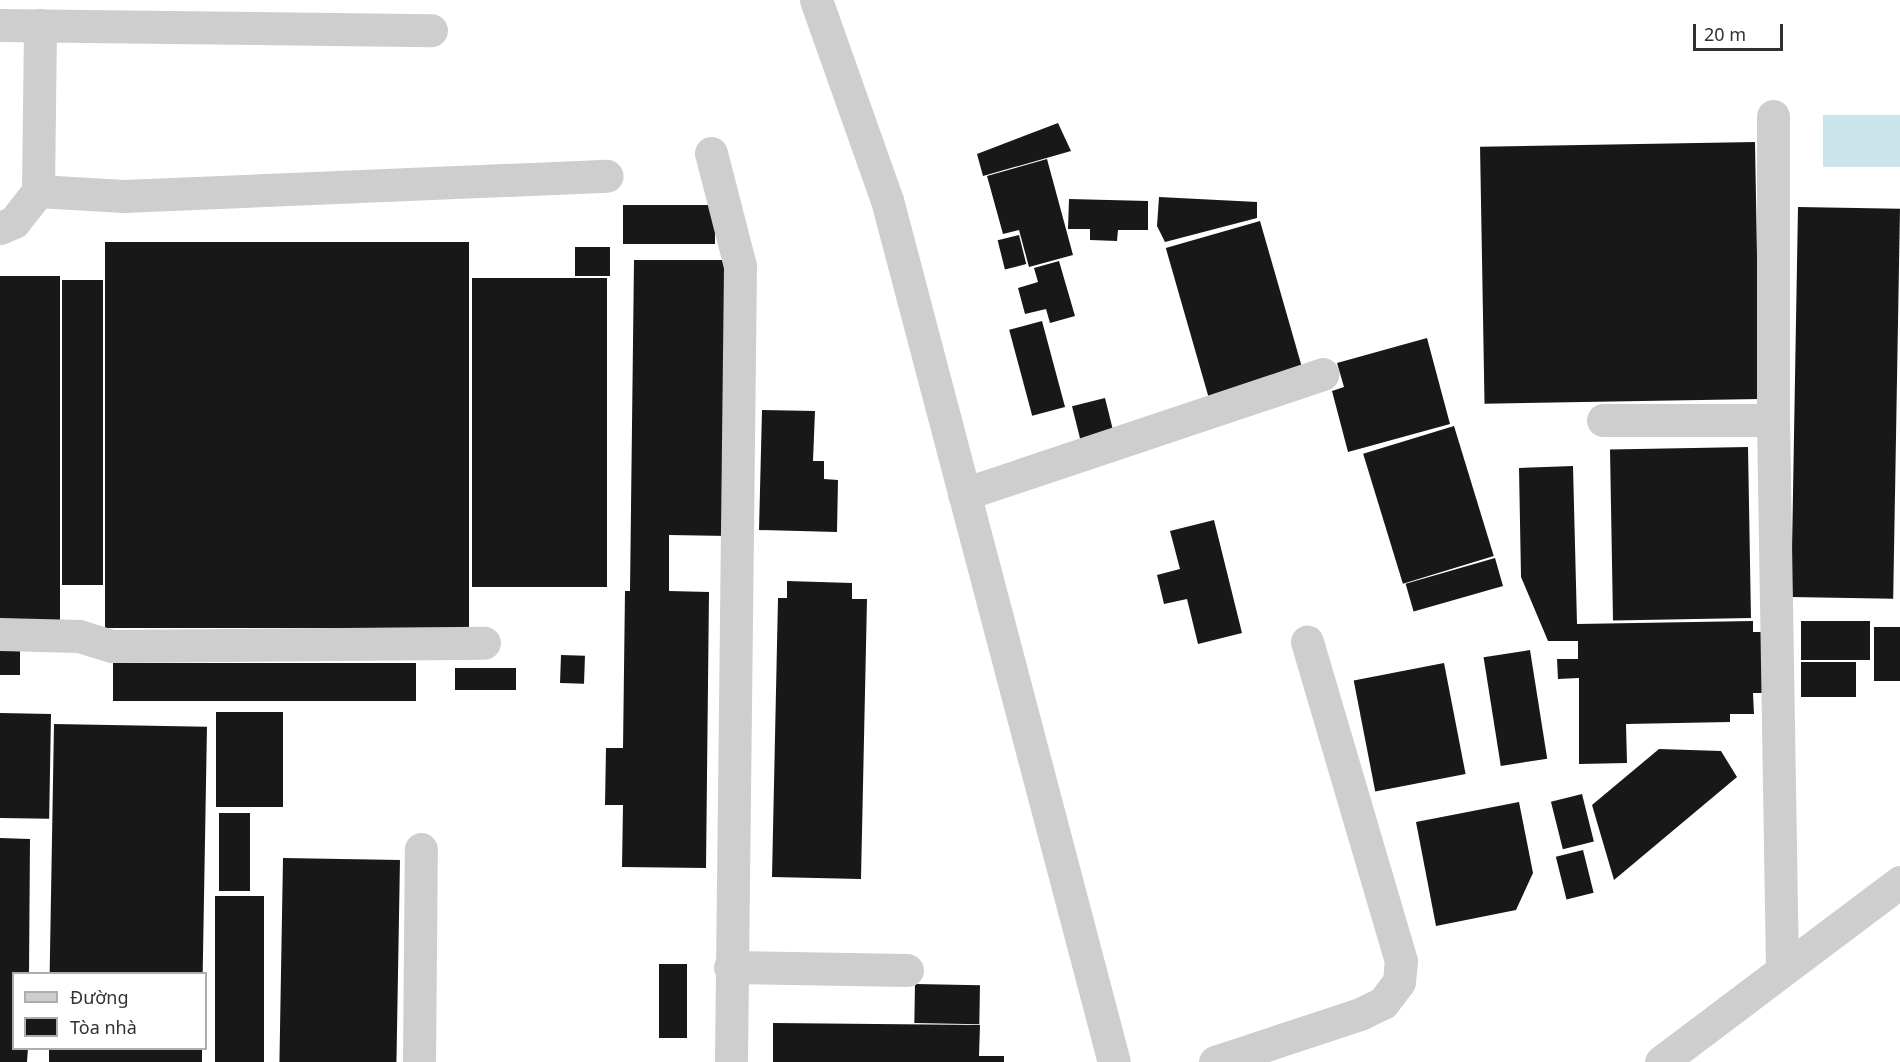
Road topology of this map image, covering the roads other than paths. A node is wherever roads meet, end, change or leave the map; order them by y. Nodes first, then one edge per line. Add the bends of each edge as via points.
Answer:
1 (816, 0) edge
2 (0, 25) edge
3 (40, 25) junction
4 (431, 30) dead end
5 (1773, 116) dead end
6 (711, 153) dead end
7 (607, 176) dead end
8 (38, 192) junction
9 (0, 228) edge
10 (1322, 374) dead end
11 (1603, 420) dead end
12 (1773, 420) junction
13 (964, 494) junction
14 (0, 634) edge
15 (1307, 642) dead end
16 (484, 643) dead end
17 (421, 849) dead end
18 (1900, 882) edge
19 (730, 967) junction
20 (907, 970) dead end
21 (1782, 970) junction
22 (419, 1062) edge
23 (731, 1062) edge
24 (1114, 1062) edge
25 (1215, 1062) edge
26 (1661, 1062) edge

1 - 13 street via 887,200
2 - 3 street
3 - 4 street
3 - 8 street
5 - 12 street
6 - 19 street via 740,266 739,577
7 - 8 street via 124,196
8 - 9 street via 14,222
10 - 13 street
11 - 12 street
12 - 21 street
13 - 24 street
14 - 16 street via 80,636 111,646
15 - 25 street via 1401,961 1400,982 1383,1003 1360,1014
17 - 22 street
18 - 21 street
19 - 20 street
19 - 23 street
21 - 26 street

